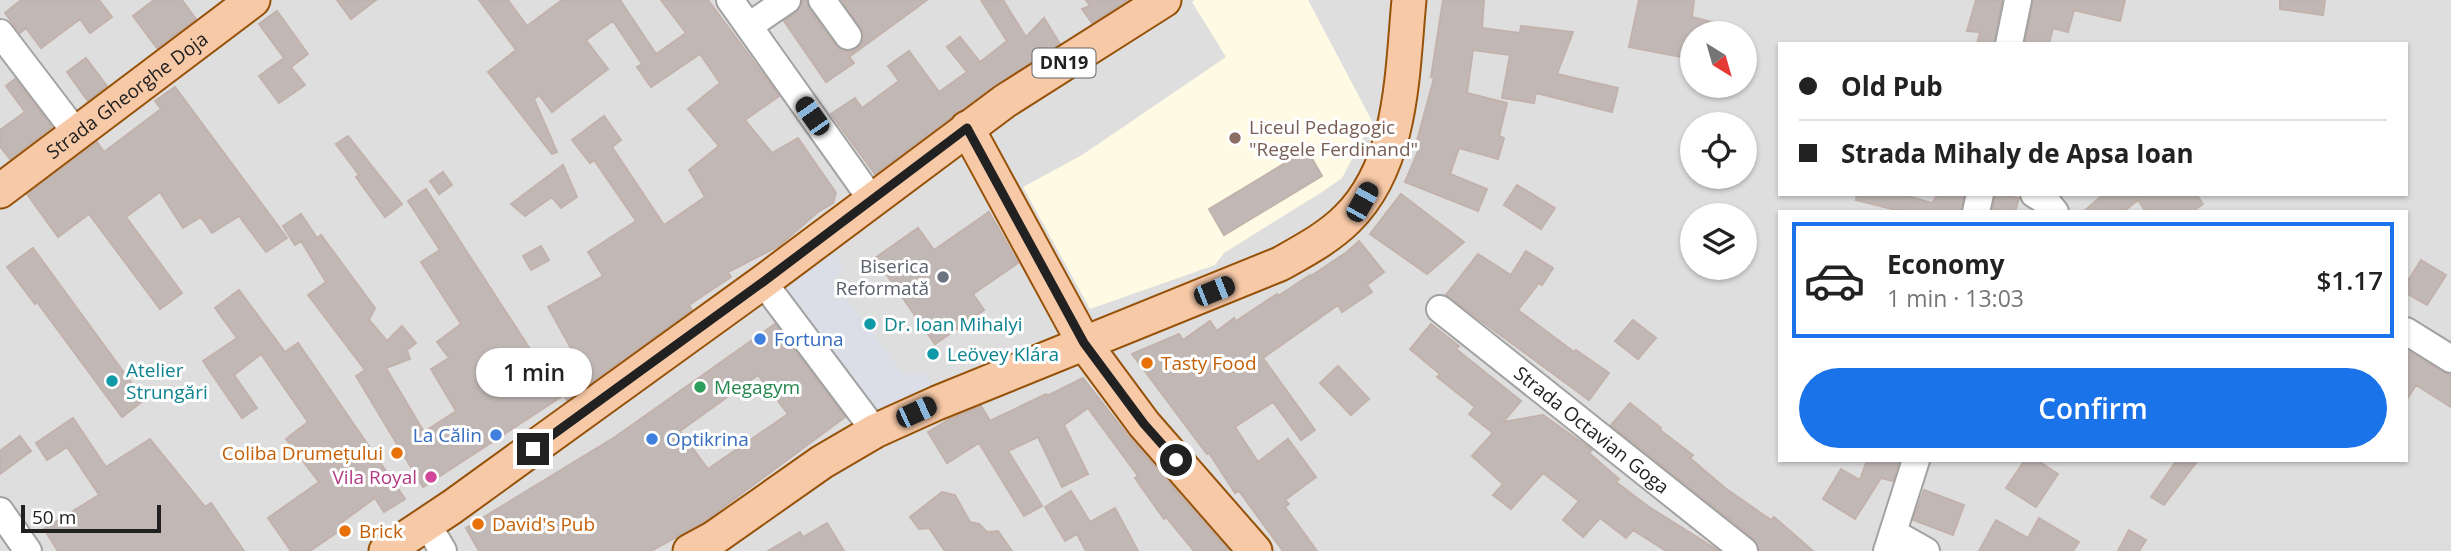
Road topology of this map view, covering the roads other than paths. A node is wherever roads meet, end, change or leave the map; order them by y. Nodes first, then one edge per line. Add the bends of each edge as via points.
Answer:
1 (253, 0) edge
2 (730, 0) edge
3 (787, 0) edge
4 (822, 0) edge
5 (1164, 0) edge
6 (1409, 0) edge
7 (2018, 0) edge
8 (748, 26) junction
9 (0, 33) edge
10 (848, 37) dead end
11 (2009, 42) edge
12 (967, 128) junction
13 (77, 134) junction
14 (0, 191) edge
15 (2037, 196) edge
16 (872, 200) junction
17 (2053, 210) edge
18 (763, 282) junction
19 (1440, 309) dead end
20 (2408, 332) edge
21 (1084, 343) junction
22 (2451, 359) edge
23 (875, 431) junction
24 (1915, 462) edge
25 (0, 511) edge
26 (435, 538) edge
27 (1891, 542) edge
28 (709, 547) edge
29 (28, 551) edge
30 (386, 551) edge
31 (1255, 551) edge
32 (1744, 551) edge
33 (1926, 551) edge

1 - 13 main road, Strada Gheorghe Doja
2 - 8 street
3 - 8 street
4 - 10 street
5 - 12 main road, DN19
6 - 21 main road via 1392,135 1368,191 1346,220 1280,264
7 - 11 street
8 - 16 street
9 - 13 street
12 - 16 main road, DN19
12 - 21 main road
13 - 14 main road, Strada Gheorghe Doja
15 - 17 street
16 - 18 main road, DN19
18 - 23 street
18 - 26 main road, DN19
19 - 32 street, Strada Octavian Goga
20 - 22 street
21 - 23 main road
21 - 31 main road via 1144,424
23 - 28 main road via 822,462
24 - 27 street
25 - 29 street
26 - 30 main road, DN19
27 - 33 street

